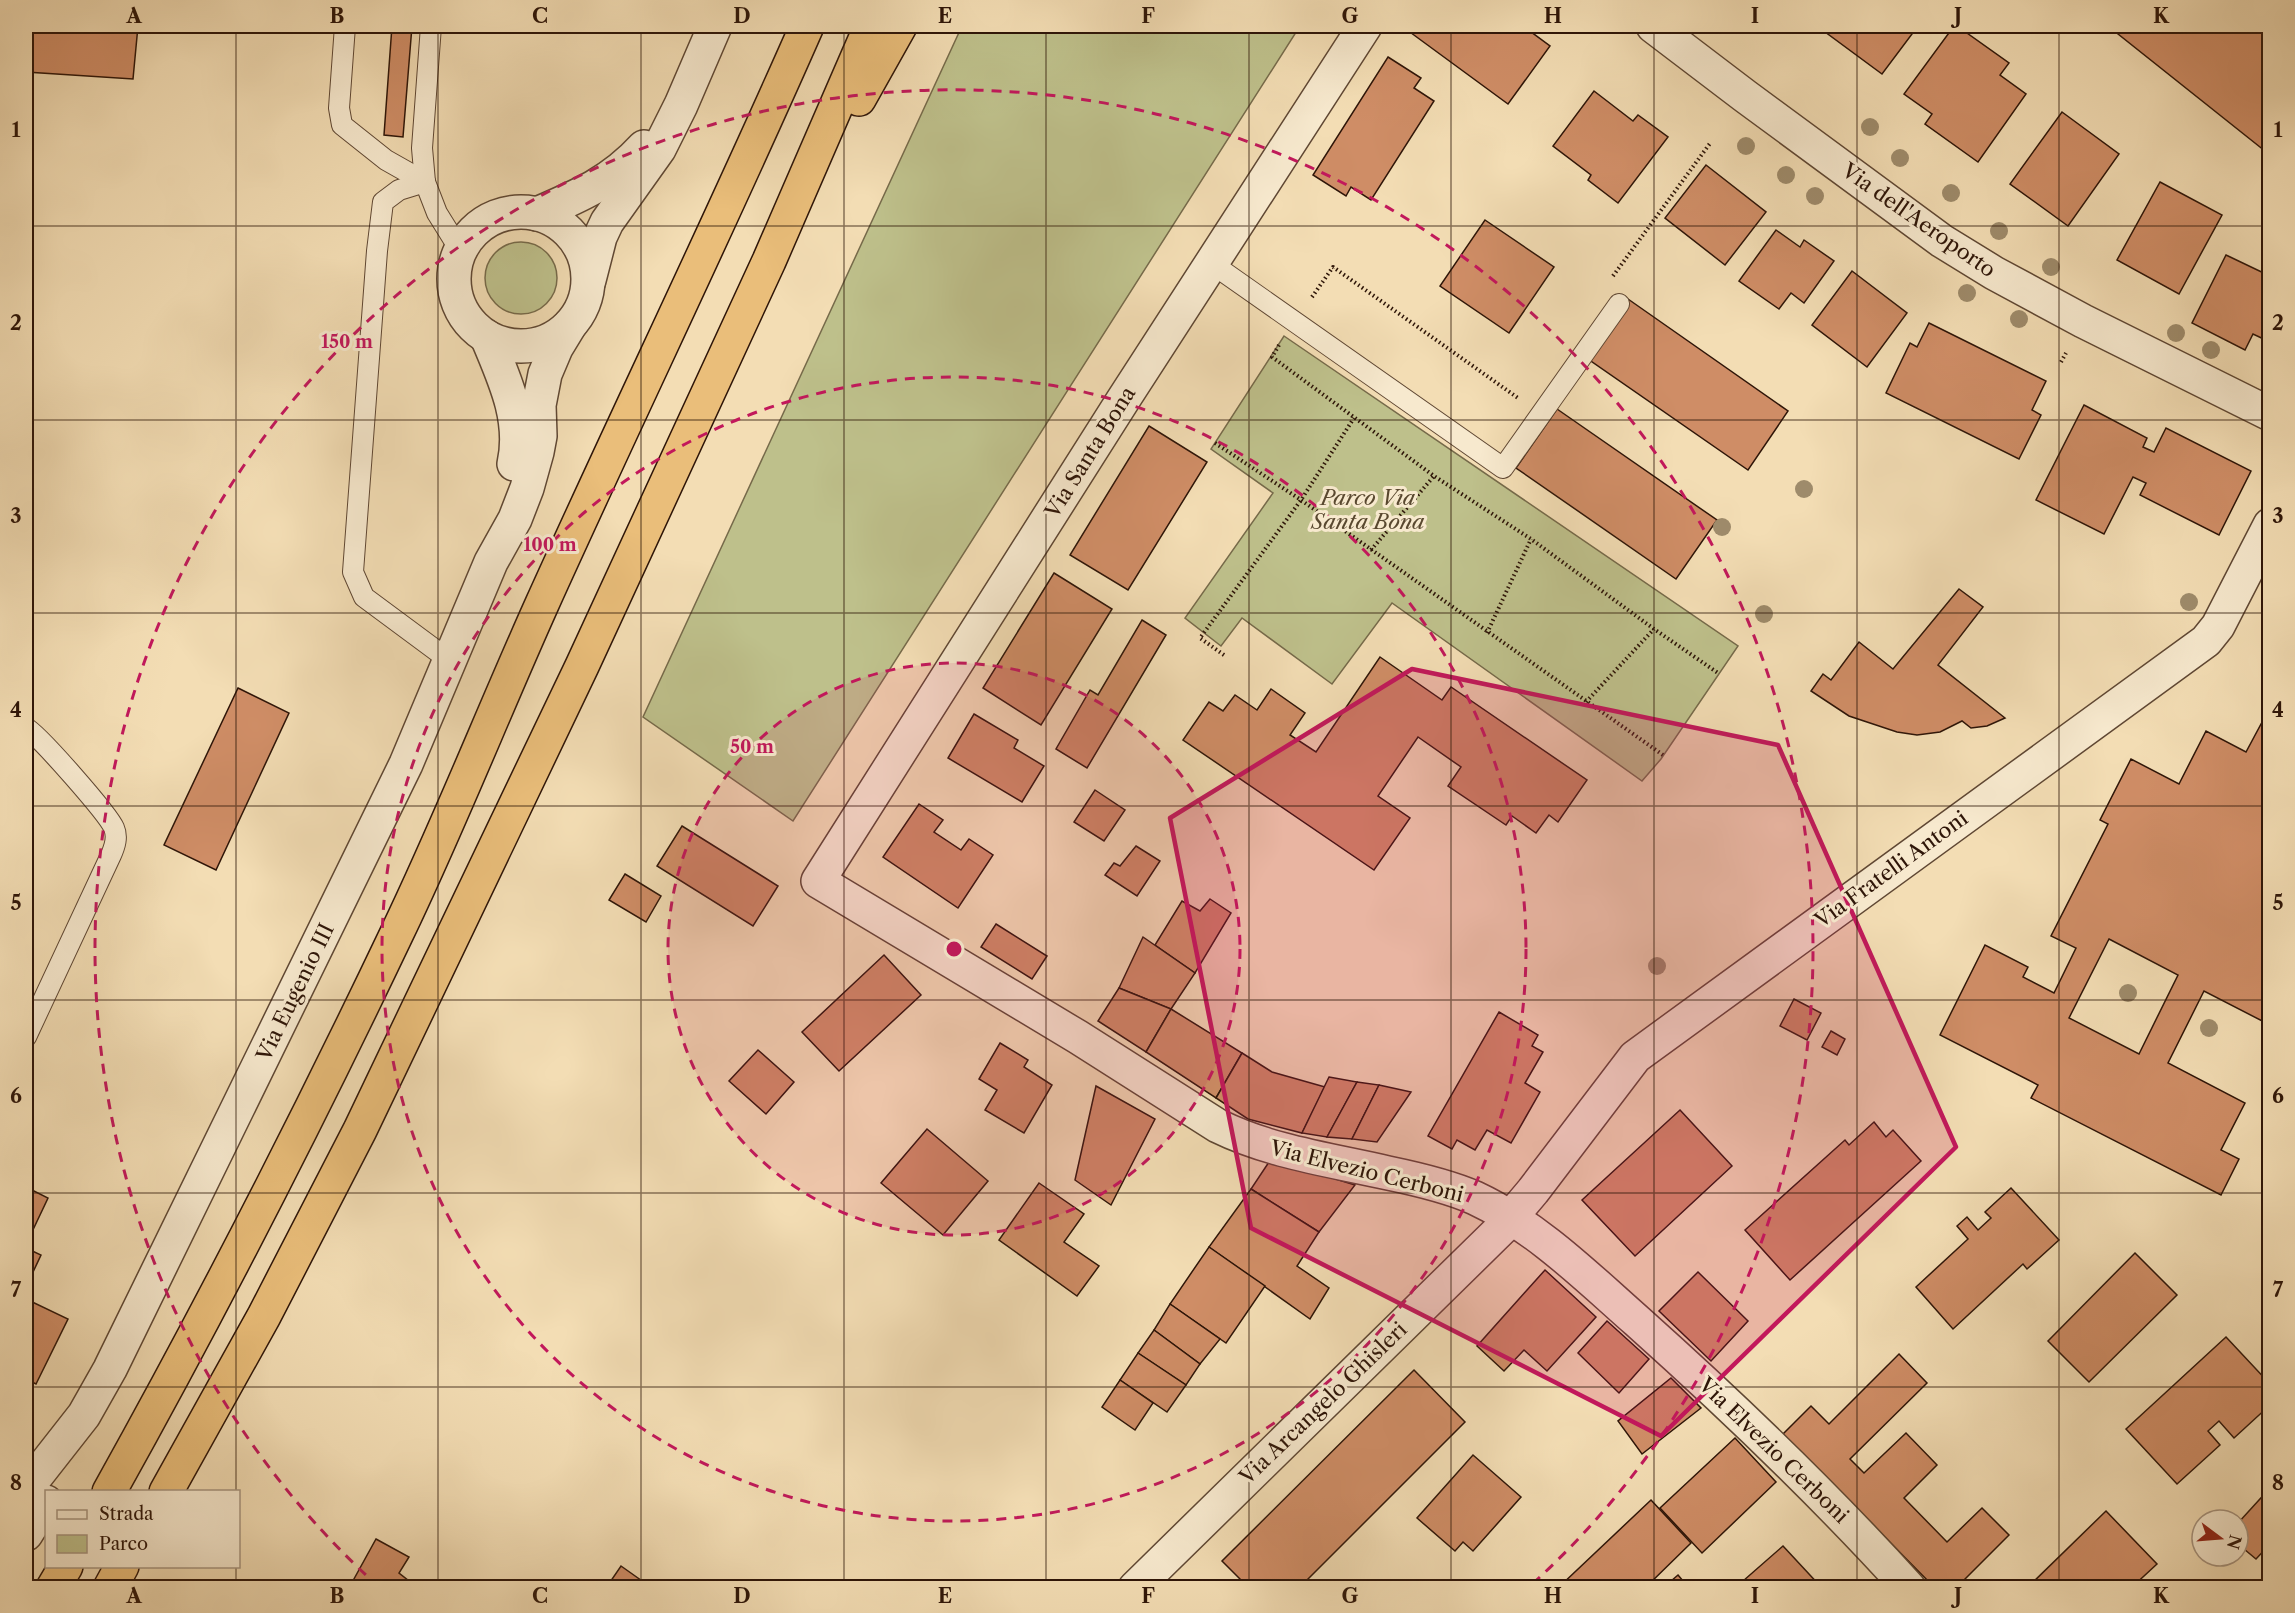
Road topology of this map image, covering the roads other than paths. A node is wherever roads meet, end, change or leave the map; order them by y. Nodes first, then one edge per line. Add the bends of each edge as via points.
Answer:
1 (345, 26) edge
2 (431, 26) edge
3 (715, 26) edge
4 (807, 26) edge
5 (871, 26) edge
6 (900, 26) edge
7 (1365, 26) edge
8 (1653, 26) edge
9 (681, 105) junction
10 (425, 182) junction
11 (537, 214) junction
12 (460, 250) junction
13 (769, 261) junction
14 (1211, 263) junction
15 (588, 284) junction
16 (1619, 304) dead end
17 (570, 325) junction
18 (488, 337) junction
19 (2270, 414) edge
20 (2270, 525) edge
21 (491, 562) junction
22 (449, 660) junction
23 (26, 728) edge
24 (818, 881) joint
25 (26, 1037) edge
26 (1511, 1217) junction
27 (84, 1415) junction
28 (26, 1489) edge
29 (52, 1490) edge
30 (110, 1490) edge
31 (167, 1490) edge
32 (45, 1504) edge
33 (26, 1534) edge
34 (65, 1568) edge
35 (121, 1568) edge
36 (53, 1587) edge
37 (110, 1587) edge
38 (1135, 1587) edge
39 (1909, 1587) edge

1 - 10 lane via 339,108 342,125 386,160
2 - 10 lane via 422,148
3 - 9 street
4 - 30 highway via 399,930 269,1195
5 - 13 highway
6 - 13 highway
7 - 14 street, Via Santa Bona
8 - 19 street, Via dell'Aeroporto via 1942,241 2083,321
9 - 11 street via 616,173 581,196
9 - 15 street via 659,149 607,222
10 - 12 lane via 437,213
10 - 22 lane via 399,190 383,202 353,572 364,597
11 - 12 street via 509,213 492,218 477,228
11 - 15 street via 558,224 575,240 585,260
12 - 18 street via 453,278 457,300 472,325
13 - 31 highway via 577,677 360,1130 264,1316
14 - 16 lane via 1503,468
14 - 24 street, Via Santa Bona
15 - 17 street via 582,306
17 - 18 street via 552,338 521,347
17 - 21 street, Via Eugenio III via 544,374 540,436 527,489
18 - 21 street, Via Eugenio III via 513,403 518,430
20 - 26 street, Via Fratelli Antoni via 2218,626 2206,641 1635,1057
21 - 22 street, Via Eugenio III
22 - 27 street, Via Eugenio III via 406,764 144,1303
23 - 25 lane via 105,812 116,837
24 - 26 street, Via Elvezio Cerboni via 1233,1134 1272,1148 1422,1180 1472,1197
26 - 38 street, Via Arcangelo Ghisleri
26 - 39 street, Via Elvezio Cerboni via 1556,1250 1729,1403
27 - 28 street, Via Eugenio III
27 - 29 street, Via Eugenio III
32 - 33 street
34 - 36 highway
35 - 37 highway

